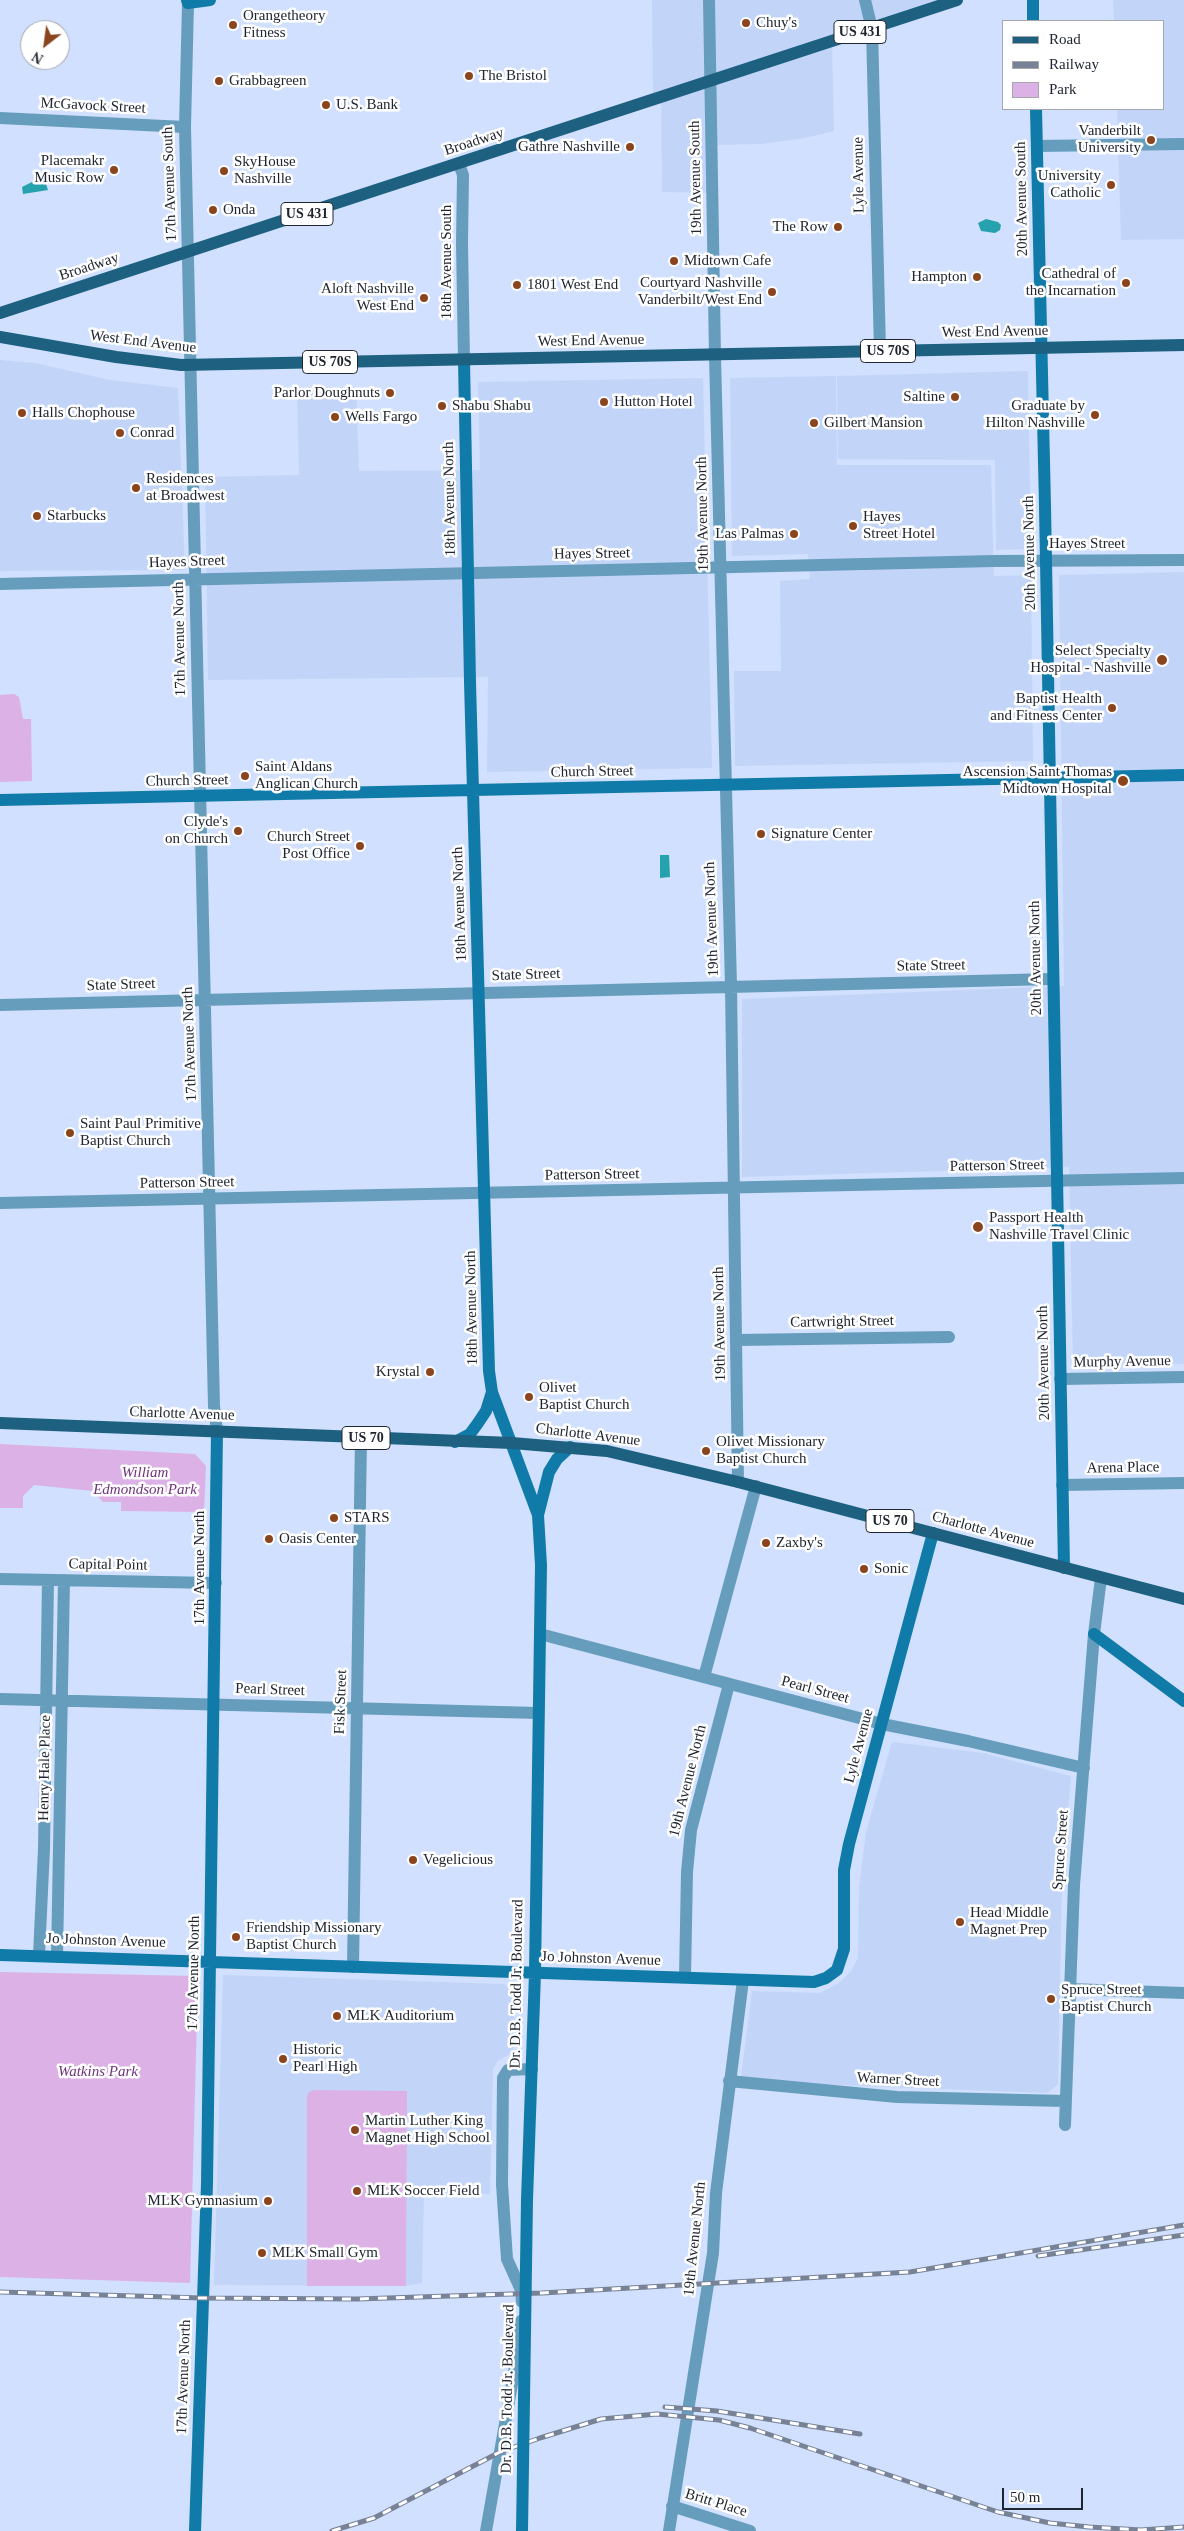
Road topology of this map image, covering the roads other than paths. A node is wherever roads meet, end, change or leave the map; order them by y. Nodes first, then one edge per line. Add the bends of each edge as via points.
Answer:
1 (210, 0) edge
2 (709, 0) edge
3 (865, 0) edge
4 (957, 0) edge
5 (1033, 0) edge
6 (188, 1) edge
7 (1033, 20) edge
8 (872, 28) junction
9 (711, 80) junction
10 (1036, 110) edge
11 (0, 118) edge
12 (184, 127) junction
13 (1184, 144) edge
14 (1036, 146) junction
15 (459, 164) junction
16 (188, 252) junction
17 (0, 313) edge
18 (0, 337) edge
19 (1184, 345) edge
20 (1042, 348) junction
21 (880, 351) junction
22 (715, 356) junction
23 (464, 360) junction
24 (191, 365) junction
25 (1046, 560) junction
26 (1184, 560) edge
27 (720, 567) junction
28 (468, 573) junction
29 (196, 578) junction
30 (0, 584) edge
31 (1184, 775) edge
32 (1050, 778) junction
33 (724, 785) junction
34 (473, 791) junction
35 (199, 797) junction
36 (0, 800) edge
37 (1053, 979) junction
38 (731, 986) junction
39 (479, 992) junction
40 (204, 999) junction
41 (0, 1005) edge
42 (1184, 1178) edge
43 (1057, 1181) junction
44 (732, 1188) junction
45 (486, 1193) junction
46 (210, 1199) junction
47 (0, 1204) edge
48 (949, 1337) dead end
49 (737, 1340) junction
50 (1184, 1377) edge
51 (1060, 1379) junction
52 (492, 1392) junction
53 (0, 1423) edge
54 (217, 1432) junction
55 (361, 1438) junction
56 (455, 1442) junction
57 (512, 1443) junction
58 (570, 1447) junction
59 (738, 1482) junction
60 (1184, 1483) edge
61 (1062, 1485) junction
62 (756, 1486) junction
63 (538, 1515) junction
64 (933, 1533) junction
65 (1064, 1568) junction
66 (1101, 1578) junction
67 (0, 1579) edge
68 (48, 1580) junction
69 (64, 1580) junction
70 (216, 1583) junction
71 (1184, 1599) edge
72 (540, 1634) junction
73 (1094, 1634) junction
74 (704, 1677) junction
75 (729, 1684) junction
76 (0, 1699) edge
77 (45, 1700) junction
78 (63, 1700) junction
79 (1184, 1701) edge
80 (215, 1704) junction
81 (357, 1709) junction
82 (538, 1713) junction
83 (882, 1724) junction
84 (1084, 1768) junction
85 (0, 1955) edge
86 (39, 1955) junction
87 (57, 1956) junction
88 (210, 1961) junction
89 (353, 1967) junction
90 (837, 1970) joint
91 (535, 1973) junction
92 (686, 1977) junction
93 (743, 1980) junction
94 (1070, 1989) junction
95 (1184, 1993) edge
96 (532, 2069) junction
97 (729, 2081) junction
98 (1065, 2101) junction
99 (1065, 2125) dead end
100 (672, 2506) junction
101 (195, 2528) edge
102 (486, 2531) edge
103 (522, 2531) edge
104 (669, 2531) edge
105 (750, 2531) edge

1 - 6 main road
2 - 9 street, 19th Avenue South
3 - 8 street, Lyle Avenue
4 - 8 main road, Broadway / US 431
5 - 7 main road
6 - 12 street, 17th Avenue South
8 - 9 main road, Broadway / US 431
8 - 21 street, Lyle Avenue
9 - 15 main road, Broadway / US 431
9 - 22 street, 19th Avenue South
10 - 14 main road, 20th Avenue South
11 - 12 street, McGavock Street
12 - 16 street, 17th Avenue South
13 - 14 street
14 - 20 main road, 20th Avenue South
15 - 16 main road, Broadway / US 431
15 - 23 street, 18th Avenue South via 463,174
16 - 17 main road, Broadway / US 431
16 - 24 street, 17th Avenue South
18 - 24 main road, West End Avenue / US 70S via 116,357
19 - 20 main road, West End Avenue / US 70S
20 - 21 main road, West End Avenue / US 70S
20 - 25 main road, 20th Avenue North
21 - 22 main road, West End Avenue / US 70S
22 - 23 main road, West End Avenue / US 70S
22 - 27 street, 19th Avenue North
23 - 24 main road, West End Avenue / US 70S
23 - 28 main road, 18th Avenue North
24 - 29 street, 17th Avenue North
25 - 26 street, Hayes Street
25 - 27 street, Hayes Street
25 - 32 main road, 20th Avenue North
27 - 28 street, Hayes Street
27 - 33 street, 19th Avenue North
28 - 29 street, Hayes Street
28 - 34 main road, 18th Avenue North
29 - 30 street, Hayes Street
29 - 35 street, 17th Avenue North
31 - 32 main road, Church Street
32 - 33 main road, Church Street
32 - 37 main road, 20th Avenue North
33 - 34 main road, Church Street
33 - 38 street, 19th Avenue North
34 - 35 main road, Church Street
34 - 39 main road, 18th Avenue North
35 - 36 main road, Church Street
35 - 40 street, 17th Avenue North
37 - 38 street, State Street
37 - 43 main road, 20th Avenue North
38 - 39 street, State Street
38 - 44 street, 19th Avenue North
39 - 40 street, State Street
39 - 45 main road, 18th Avenue North
40 - 41 street, State Street
40 - 46 street, 17th Avenue North
42 - 43 street, Patterson Street
43 - 44 street, Patterson Street
43 - 51 main road, 20th Avenue North
44 - 45 street, Patterson Street
44 - 49 street, 19th Avenue North
45 - 46 street, Patterson Street
45 - 52 main road, 18th Avenue North
46 - 47 street, Patterson Street
46 - 54 street, 17th Avenue North
48 - 49 street, Cartwright Street
49 - 59 street, 19th Avenue North
50 - 51 street, Murphy Avenue
51 - 61 main road, 20th Avenue North
52 - 56 main road via 478,1424 470,1434
52 - 57 main road, 18th Avenue North
53 - 54 main road, Charlotte Avenue / US 70
54 - 55 main road, Charlotte Avenue / US 70
54 - 70 main road, 17th Avenue North
55 - 56 main road, Charlotte Avenue / US 70
55 - 81 street, Fisk Street
56 - 57 main road, Charlotte Avenue / US 70
57 - 58 main road, Charlotte Avenue / US 70
57 - 63 main road, Dr. D.B. Todd Jr. Boulevard
58 - 59 main road, Charlotte Avenue / US 70 via 644,1458
58 - 63 main road via 556,1459 549,1472
59 - 62 main road, Charlotte Avenue / US 70
60 - 61 street, Arena Place
61 - 65 main road, 20th Avenue North
62 - 64 main road, Charlotte Avenue / US 70
62 - 74 street
63 - 72 main road, Dr. D.B. Todd Jr. Boulevard
64 - 65 main road, Charlotte Avenue / US 70
64 - 83 main road, Lyle Avenue
65 - 66 main road, Charlotte Avenue / US 70
66 - 71 main road, Charlotte Avenue / US 70
66 - 73 street, Spruce Street
67 - 68 street, Capital Point
68 - 69 street, Capital Point
68 - 77 street, Henry Hale Place
69 - 70 street, Capital Point
69 - 78 street, Henry Hale Place
70 - 80 main road, 17th Avenue North
72 - 74 street, Pearl Street
72 - 82 main road, Dr. D.B. Todd Jr. Boulevard
73 - 79 main road
73 - 84 street, Spruce Street
74 - 75 street, Pearl Street
75 - 83 street, Pearl Street
75 - 92 street, 19th Avenue North via 690,1838
76 - 77 street, Pearl Street
77 - 78 street, Pearl Street
77 - 86 street, Henry Hale Place via 44,1849
78 - 80 street, Pearl Street
78 - 87 street, Henry Hale Place
80 - 81 street, Pearl Street
80 - 88 main road, 17th Avenue North
81 - 82 street, Pearl Street
81 - 89 street, Fisk Street
82 - 91 main road, Dr. D.B. Todd Jr. Boulevard
83 - 84 street, Pearl Street
83 - 90 main road, Lyle Avenue via 844,1870 844,1948
84 - 94 street, Spruce Street via 1074,1885
85 - 86 main road, Jo Johnston Avenue
86 - 87 main road, Jo Johnston Avenue
87 - 88 main road, Jo Johnston Avenue
88 - 89 main road, Jo Johnston Avenue
88 - 101 main road, 17th Avenue North via 207,2184
89 - 91 main road, Jo Johnston Avenue
90 - 93 main road, Jo Johnston Avenue via 814,1982
91 - 92 main road, Jo Johnston Avenue
91 - 96 main road, Dr. D.B. Todd Jr. Boulevard
92 - 93 main road, Jo Johnston Avenue
93 - 97 street, 19th Avenue North
94 - 95 street
94 - 98 street, Spruce Street
96 - 102 street via 508,2070 503,2078 502,2184 507,2259 521,2290 522,2310
96 - 103 main road, Dr. D.B. Todd Jr. Boulevard, bridge
97 - 98 street, Warner Street via 897,2098
97 - 100 street, 19th Avenue North via 716,2193 714,2253
98 - 99 street, Spruce Street
100 - 104 street, 19th Avenue North
100 - 105 street, Britt Place

